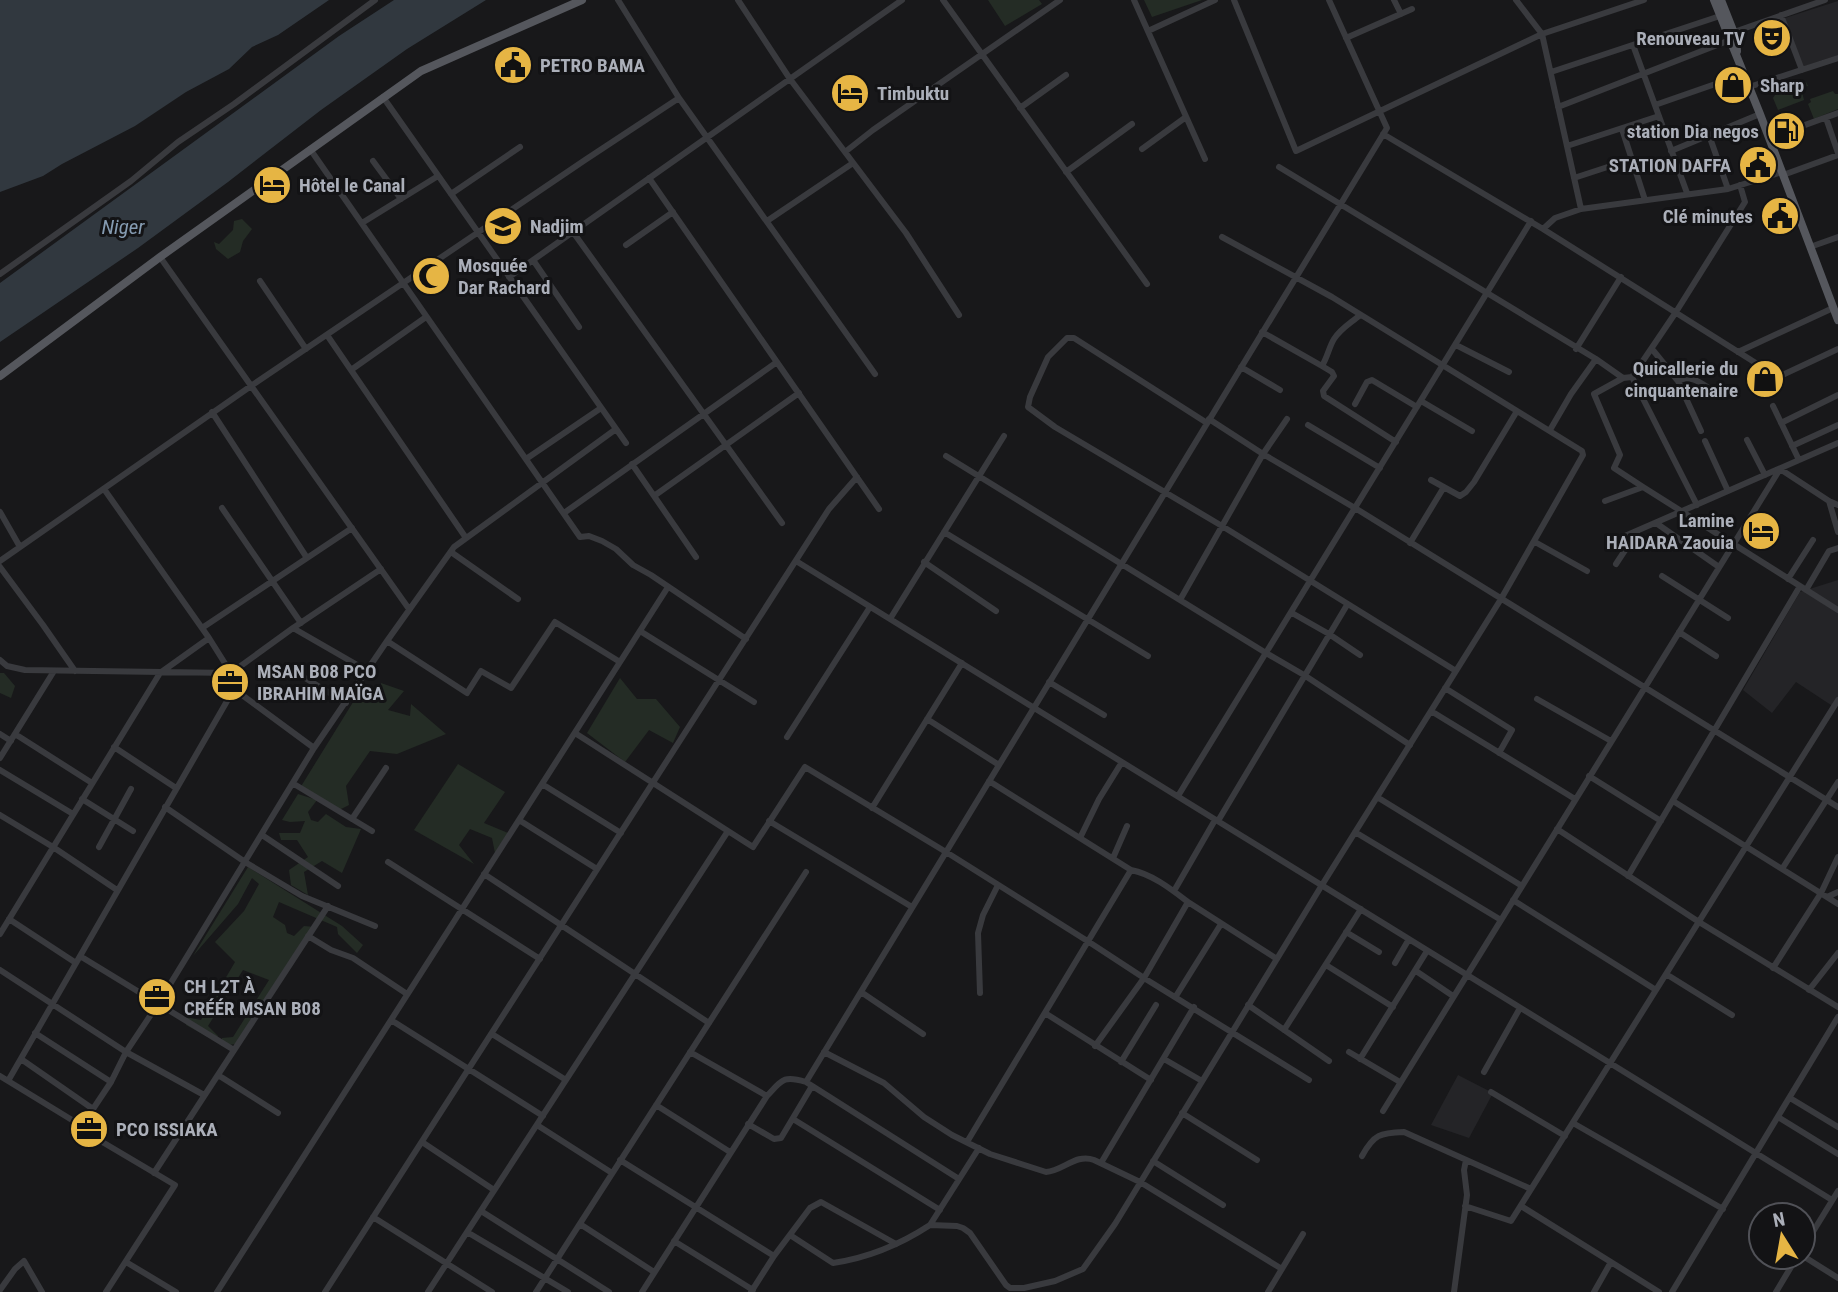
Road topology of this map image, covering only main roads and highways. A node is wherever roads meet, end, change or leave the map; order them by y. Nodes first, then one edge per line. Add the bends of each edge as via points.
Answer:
1 (582, 0) edge
2 (1714, 0) edge
3 (1721, 0) edge
4 (1732, 36) junction
5 (1838, 320) edge
6 (0, 376) edge

1 - 6 main road via 429,66
2 - 4 main road
3 - 4 main road
4 - 5 main road

